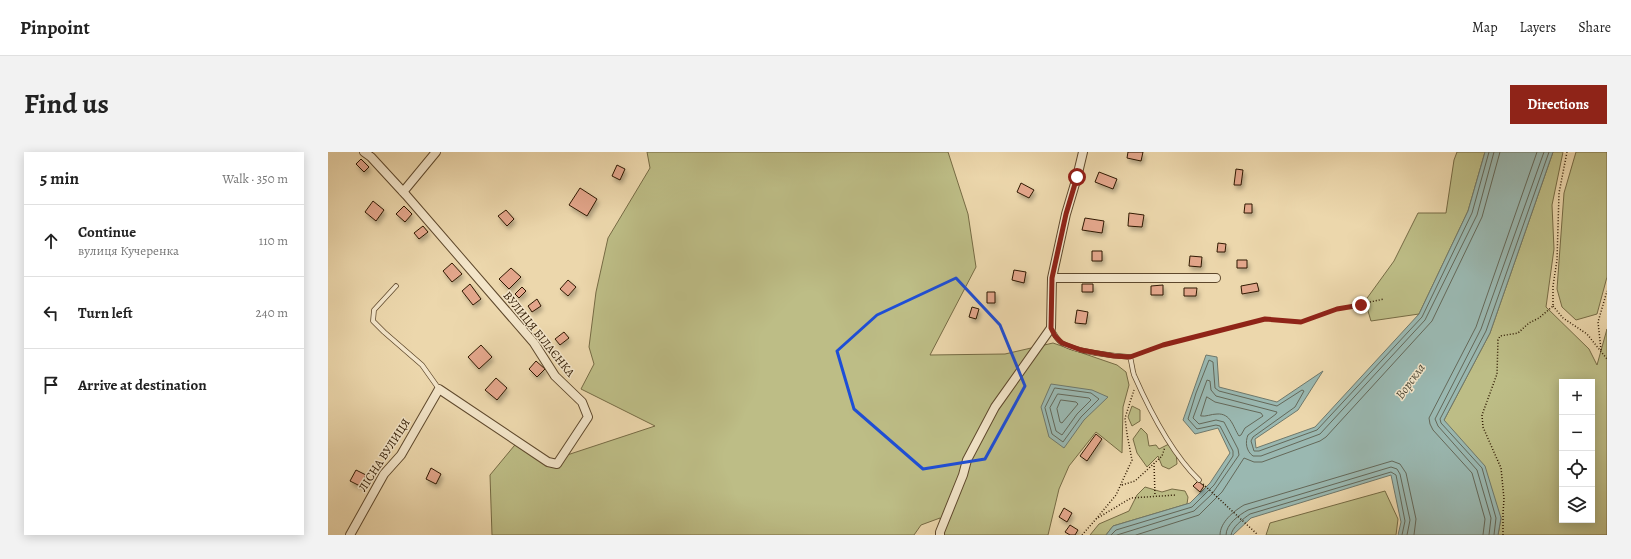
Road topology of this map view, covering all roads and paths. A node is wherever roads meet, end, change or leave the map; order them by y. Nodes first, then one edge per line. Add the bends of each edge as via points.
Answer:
1 (364, 152) edge
2 (436, 152) edge
3 (1083, 152) edge
4 (1568, 152) edge
5 (403, 192) junction
6 (1052, 278) junction
7 (1216, 278) dead end
8 (396, 286) dead end
9 (1607, 291) edge
10 (1384, 299) dead end
11 (1553, 306) junction
12 (1051, 328) junction
13 (1602, 351) junction
14 (1130, 357) junction
15 (1607, 359) edge
16 (1137, 381) junction
17 (439, 389) junction
18 (1168, 439) junction
19 (1154, 463) junction
20 (1199, 480) joint
21 (1121, 486) junction
22 (1176, 495) dead end
23 (1155, 496) junction
24 (1096, 519) junction
25 (350, 535) edge
26 (940, 535) edge
27 (1082, 535) edge
28 (1258, 535) edge
29 (1503, 535) edge

1 - 5 street, ВУЛИЦЯ БІЛАЄНКА
2 - 5 street
3 - 6 street
4 - 11 path via 1559,192
5 - 17 street, ВУЛИЦЯ БІЛАЄНКА via 534,343 555,376 582,402 588,417 557,464 548,462
6 - 7 street
6 - 12 street
8 - 17 lane via 374,310 373,321 422,365
9 - 13 path via 1598,322
10 - 14 path via 1337,309 1301,322 1265,319 1163,345
11 - 13 path via 1563,318 1587,334
11 - 29 path via 1518,333 1500,336 1498,340 1497,374 1482,415 1483,427 1501,468 1504,499
12 - 14 lane via 1062,343 1081,350
12 - 26 street via 995,407 970,453
13 - 15 path
14 - 16 lane
16 - 18 lane
16 - 21 path via 1126,418 1132,460
17 - 25 street, ЛІСНА ВУЛИЦЯ via 401,455 384,474
18 - 19 path via 1162,456
18 - 20 lane
19 - 21 path via 1135,480
19 - 23 path
20 - 28 path
21 - 24 path
22 - 23 path
23 - 24 path via 1131,498
24 - 27 path

